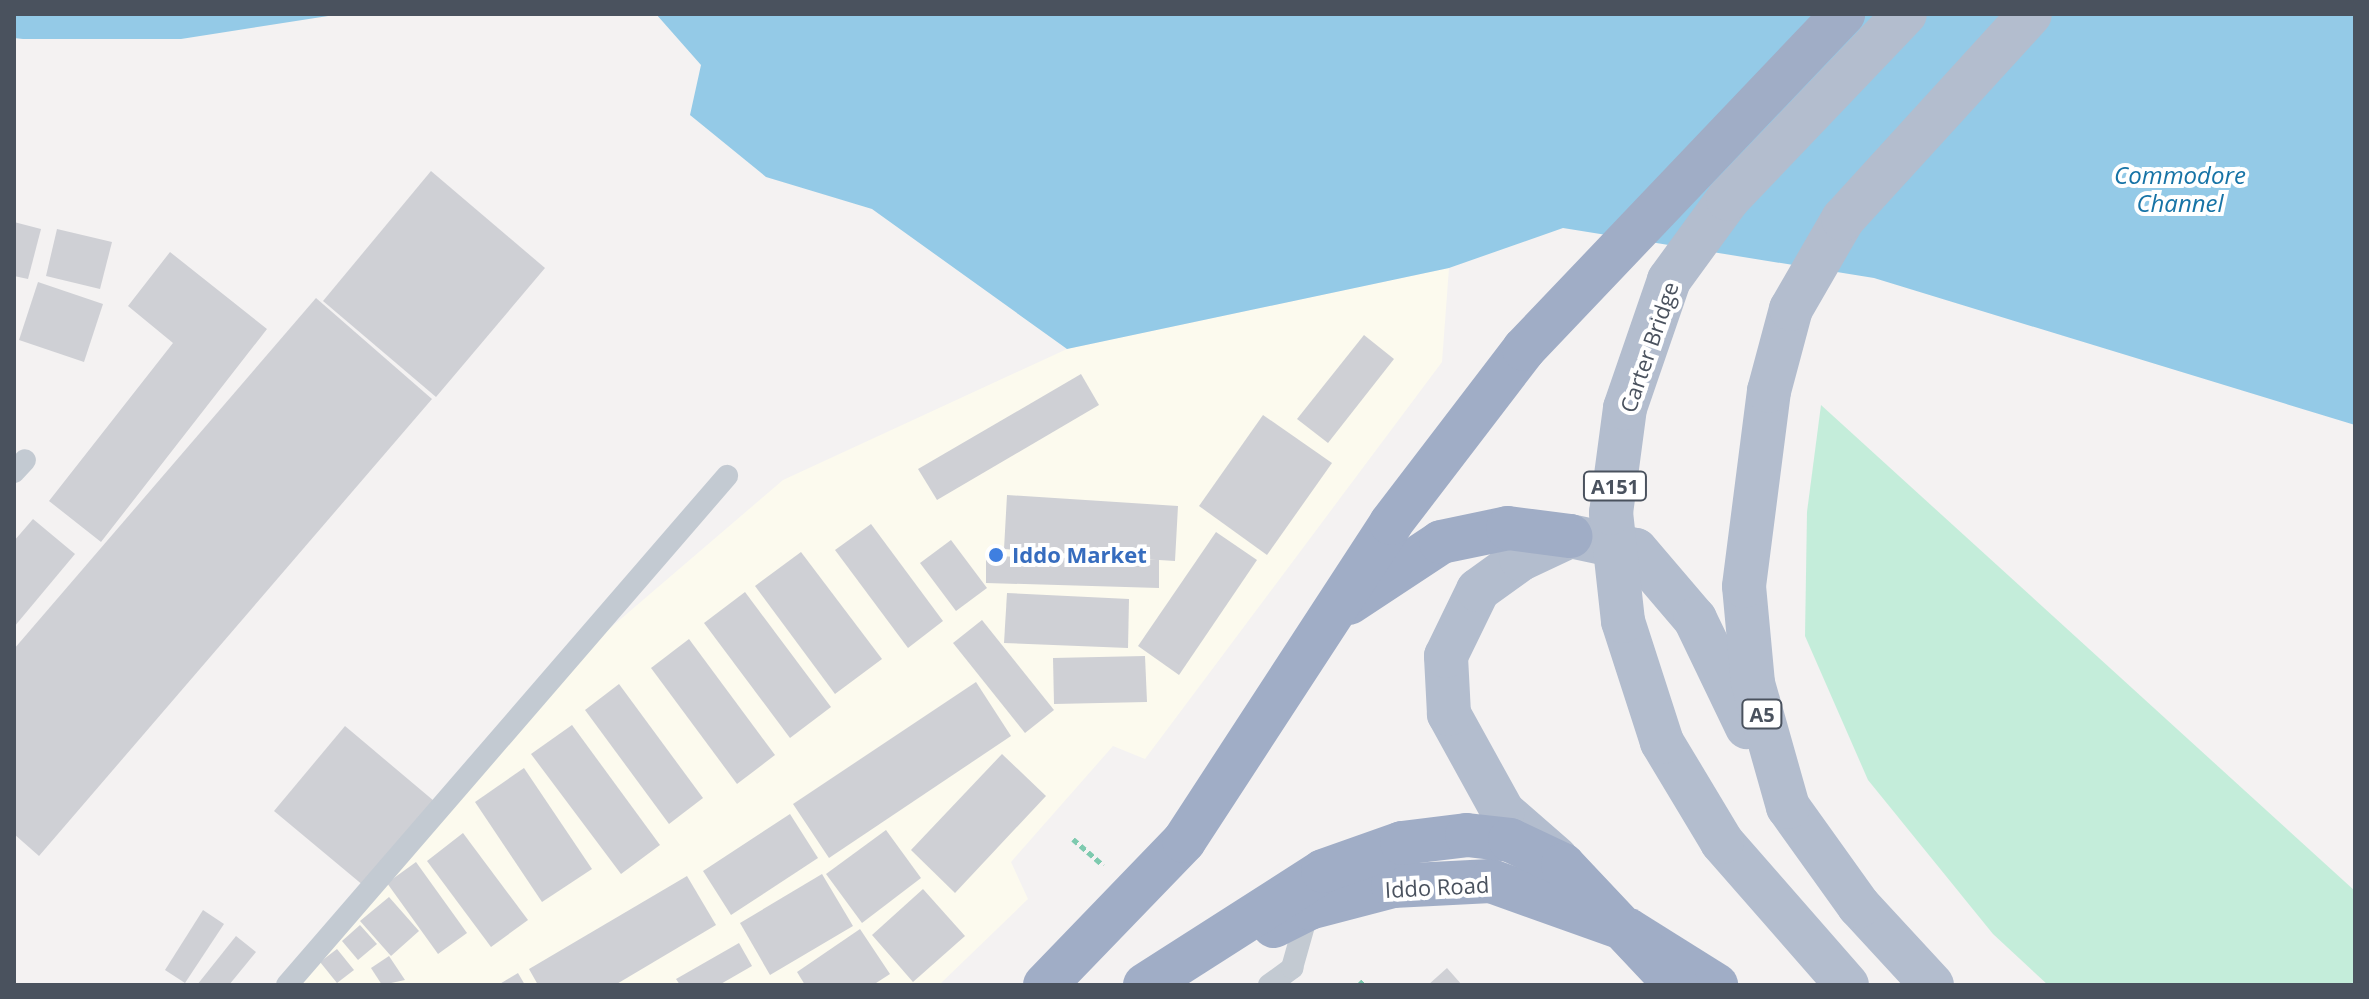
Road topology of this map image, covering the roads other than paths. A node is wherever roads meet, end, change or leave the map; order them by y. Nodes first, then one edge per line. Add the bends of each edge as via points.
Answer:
1 (1843, 14) edge
2 (1905, 14) edge
3 (2030, 14) edge
4 (727, 476) dead end
5 (1570, 536) junction
6 (1337, 611) junction
7 (1788, 807) junction
8 (1563, 865) junction
9 (1309, 908) junction
10 (1628, 930) junction
11 (287, 985) edge
12 (1045, 985) edge
13 (1145, 985) edge
14 (1162, 985) edge
15 (1269, 985) edge
16 (1676, 985) edge
17 (1716, 985) edge
18 (1847, 985) edge
19 (1932, 985) edge

1 - 6 highway via 1524,349 1391,523
2 - 18 main road, Carter Bridge / A151 via 1728,199 1669,280 1625,408 1611,513 1623,621 1662,742 1722,842
3 - 7 main road, A5 via 1843,219 1791,309 1769,391 1744,586 1753,683
4 - 11 lane
5 - 6 highway via 1508,528 1441,542
5 - 7 main road via 1636,550 1695,619
5 - 8 main road via 1521,559 1478,590 1446,656 1449,714 1481,781 1503,812
6 - 12 highway via 1184,841
7 - 19 main road, A5 via 1859,906
8 - 10 highway
8 - 13 highway via 1510,840 1467,835 1402,843 1323,871
9 - 10 highway, Iddo Road via 1393,886 1491,881
9 - 14 highway, Iddo Road
9 - 15 lane via 1292,968
10 - 16 highway
10 - 17 highway

